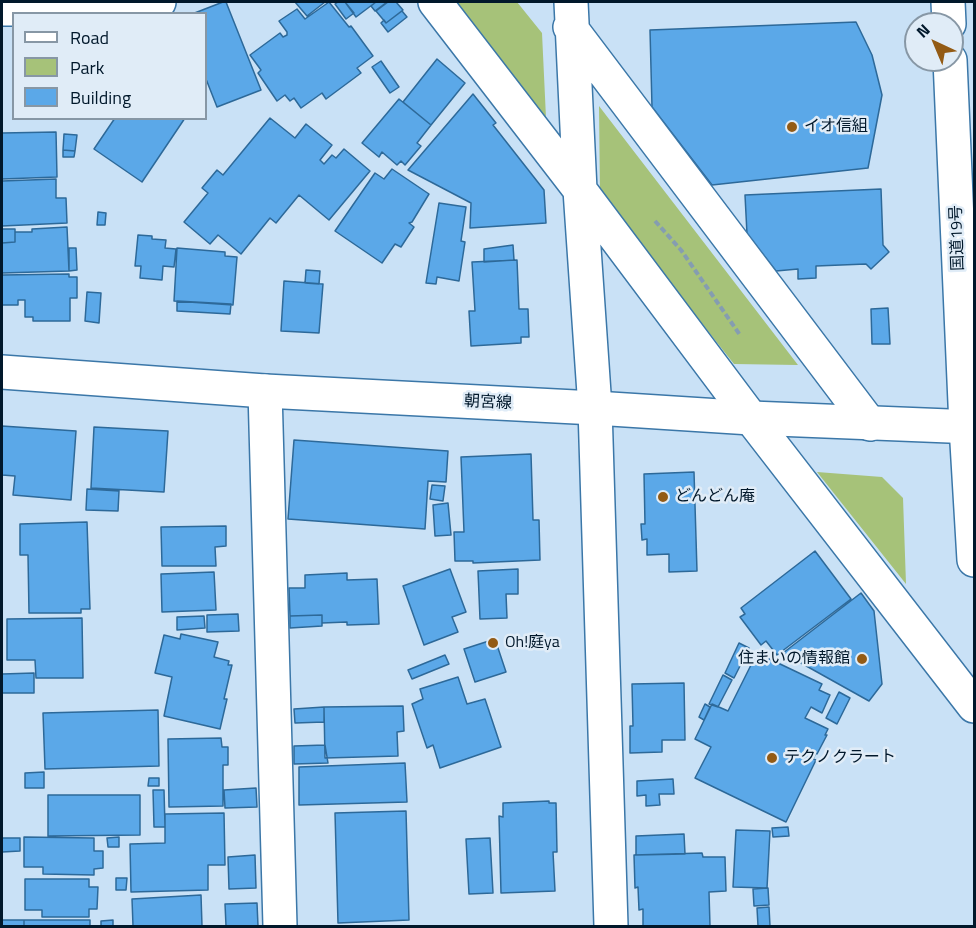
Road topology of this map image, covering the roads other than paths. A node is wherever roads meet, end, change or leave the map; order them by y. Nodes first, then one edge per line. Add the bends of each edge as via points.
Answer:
1 (159, 2) edge
2 (435, 2) edge
3 (550, 2) edge
4 (2, 9) edge
5 (572, 16) edge
6 (951, 72) edge
7 (580, 190) junction
8 (2, 372) edge
9 (265, 391) junction
10 (595, 408) junction
11 (751, 418) junction
12 (870, 424) junction
13 (970, 427) edge
14 (975, 560) edge
15 (975, 706) edge
16 (280, 927) edge
17 (611, 927) edge

1 - 4 main road via 90,9
2 - 7 main road
3 - 5 main road
5 - 7 main road
5 - 12 main road
6 - 13 main road, 国道19号
7 - 10 main road
7 - 11 main road
8 - 9 main road, 朝宮線
9 - 10 main road, 朝宮線
9 - 16 main road
10 - 11 main road, 朝宮線
10 - 17 main road
11 - 12 main road, 朝宮線
11 - 15 main road
12 - 13 main road, 朝宮線
13 - 14 main road, 国道19号

